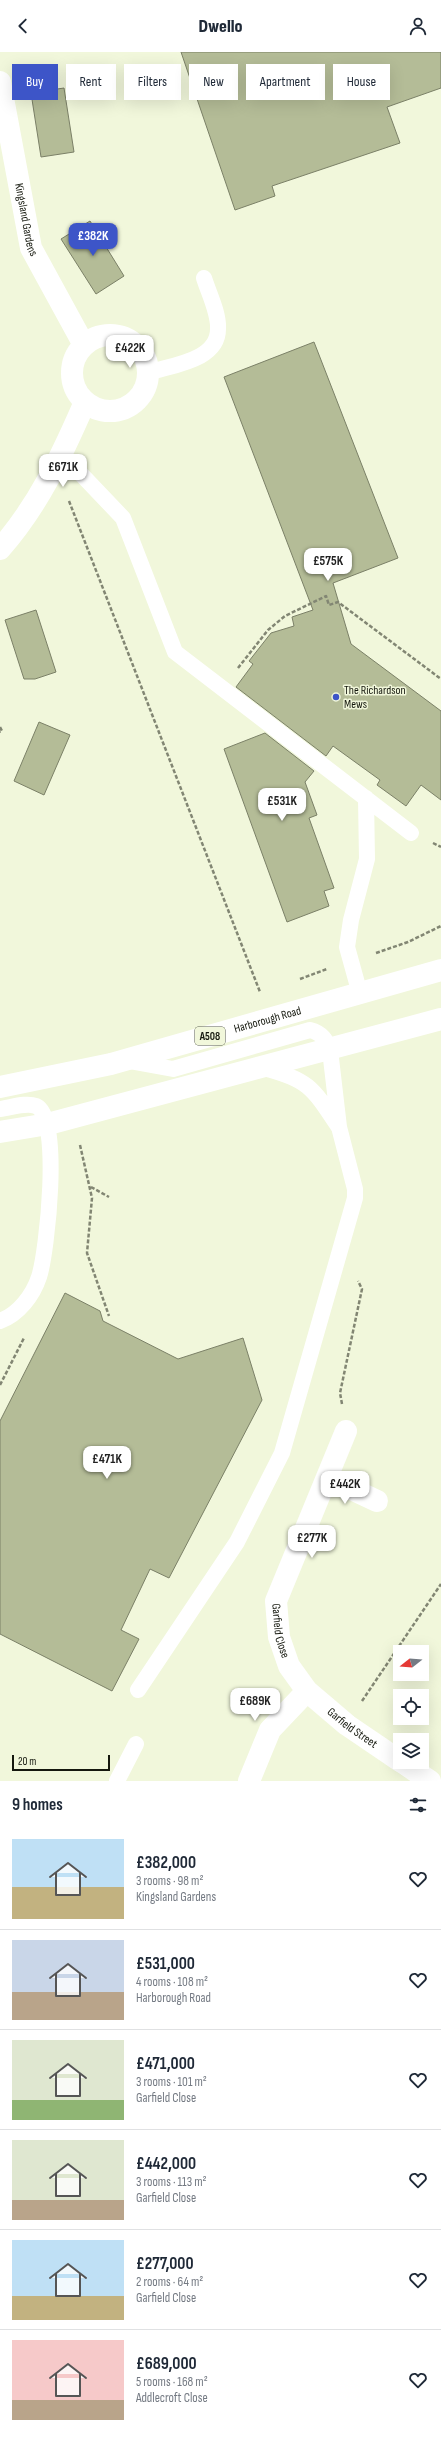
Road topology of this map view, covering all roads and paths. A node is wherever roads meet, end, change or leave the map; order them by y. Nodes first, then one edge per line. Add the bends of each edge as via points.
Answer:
1 (0, 82) edge
2 (204, 278) dead end
3 (84, 345) junction
4 (148, 373) junction
5 (85, 402) junction
6 (59, 461) junction
7 (0, 550) edge
8 (441, 679) edge
9 (223, 688) junction
10 (0, 727) edge
11 (0, 732) edge
12 (366, 798) junction
13 (411, 833) dead end
14 (441, 970) edge
15 (260, 992) dead end
16 (360, 994) junction
17 (441, 1019) edge
18 (330, 1050) junction
19 (126, 1060) junction
20 (263, 1068) junction
21 (0, 1087) edge
22 (0, 1109) edge
23 (48, 1124) junction
24 (339, 1127) junction
25 (0, 1132) edge
26 (80, 1146) dead end
27 (91, 1187) junction
28 (109, 1197) dead end
29 (355, 1275) dead end
30 (109, 1316) dead end
31 (0, 1321) edge
32 (346, 1431) joint
33 (328, 1478) junction
34 (377, 1501) dead end
35 (441, 1584) edge
36 (138, 1690) dead end
37 (307, 1691) junction
38 (346, 1725) junction
39 (136, 1744) dead end
40 (393, 1756) edge
41 (413, 1769) edge
42 (116, 1781) edge
43 (249, 1781) edge
44 (430, 1781) edge

1 - 3 main road, Kingsland Gardens via 31,248
2 - 4 lane via 218,329 212,347 199,356
3 - 4 main road via 94,338 106,335 119,336 140,350 146,360
3 - 5 main road via 76,355 72,367 72,380 76,392
4 - 5 main road via 146,385 131,405 120,410 107,411 95,409
5 - 6 main road
6 - 7 main road via 27,514
6 - 9 lane via 124,518 175,652
6 - 15 path
8 - 9 path via 338,602 329,605 326,596 285,616 268,630
9 - 12 lane
10 - 11 path
12 - 13 lane
12 - 16 lane via 368,859 347,948
14 - 16 main road, Harborough Road / A508
16 - 19 main road, Harborough Road / A508
17 - 18 main road
18 - 19 lane via 326,1040 318,1032 310,1030 173,1069
18 - 20 main road
18 - 24 lane
19 - 21 main road, Harborough Road / A508
20 - 23 main road
20 - 24 lane via 290,1075 307,1084
22 - 23 lane via 36,1106 42,1111
23 - 25 main road
23 - 31 lane via 50,1202 46,1244 39,1278 27,1300 14,1313
24 - 36 lane via 354,1184 355,1198 282,1453 237,1542
26 - 27 path
27 - 28 path
27 - 30 path via 87,1253
29 - 32 path via 362,1289 340,1393
32 - 33 main road, Garfield Close
33 - 34 main road
33 - 37 main road, Garfield Close via 276,1601 279,1636 289,1666
35 - 38 path
37 - 38 main road, Garfield Street
37 - 43 main road via 270,1730
38 - 40 main road, Garfield Street
39 - 42 lane
41 - 44 main road, Garfield Street

